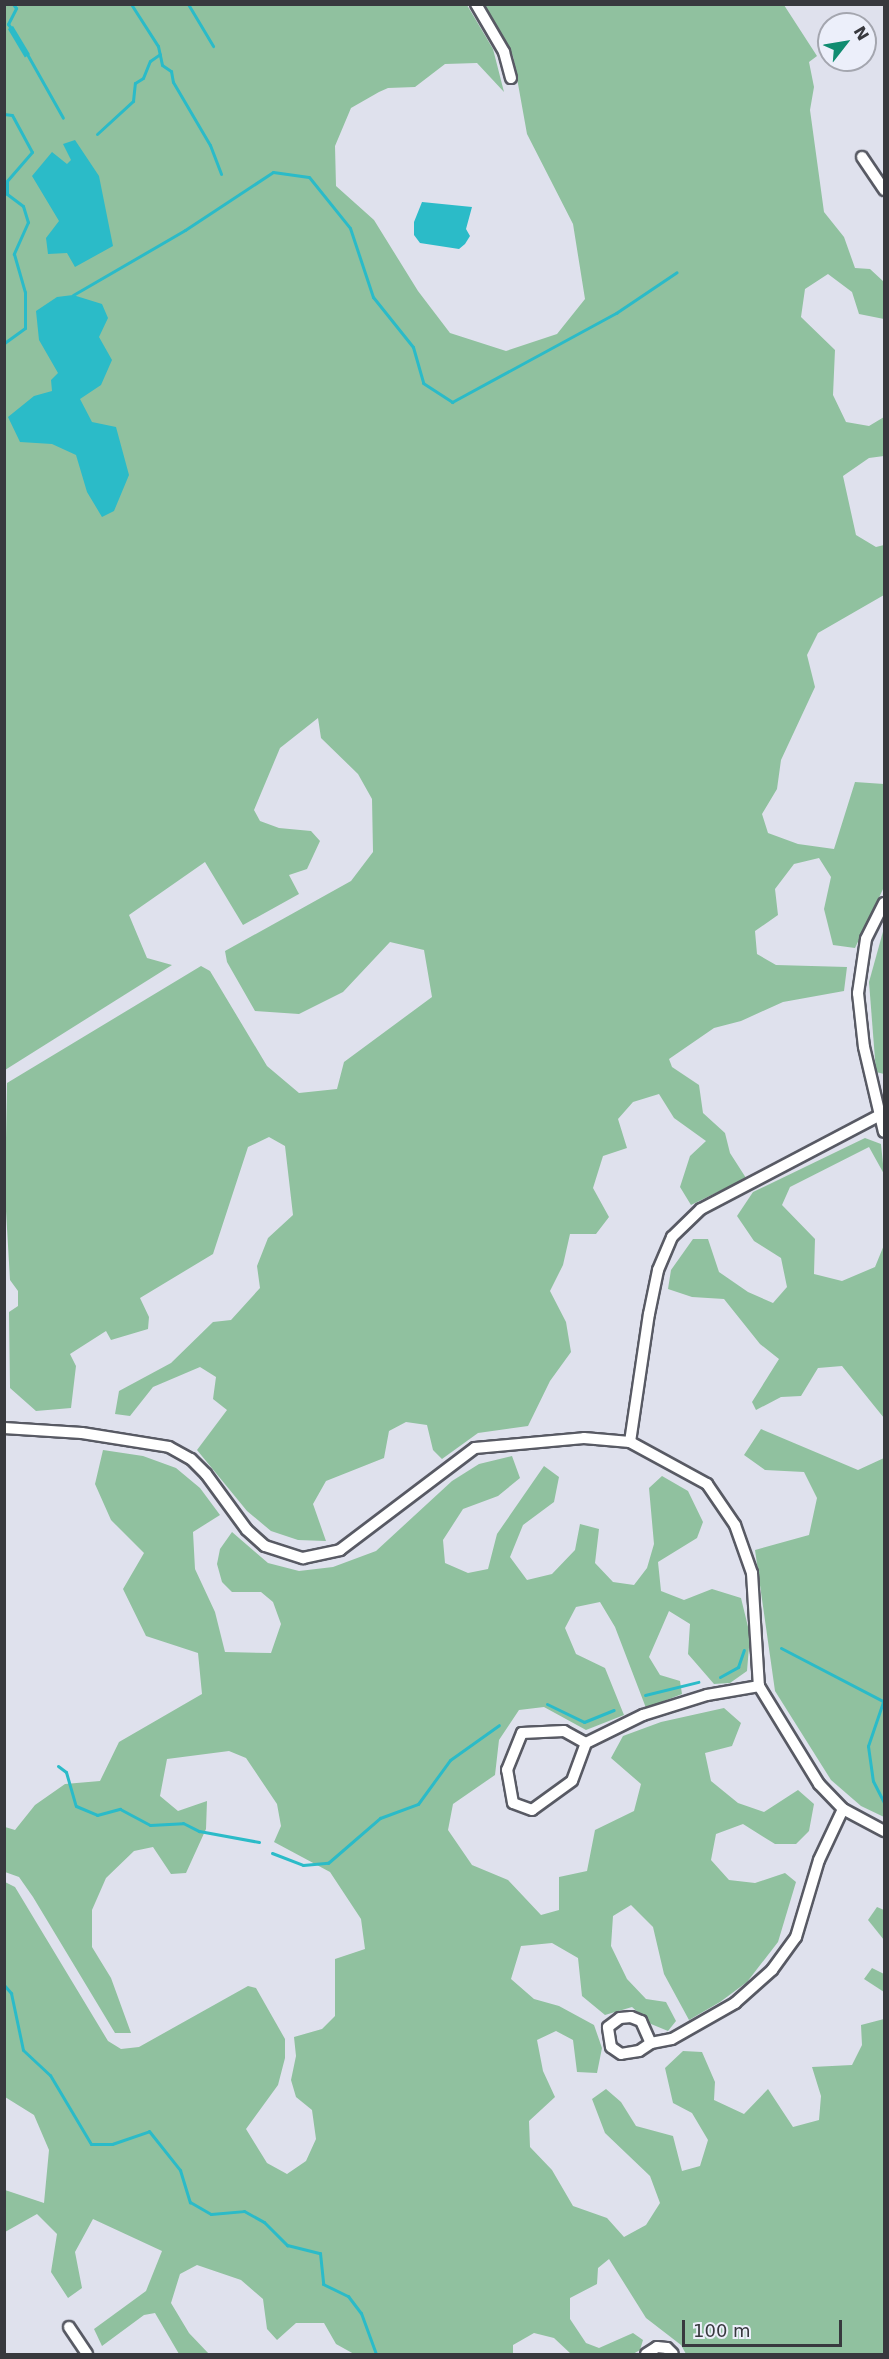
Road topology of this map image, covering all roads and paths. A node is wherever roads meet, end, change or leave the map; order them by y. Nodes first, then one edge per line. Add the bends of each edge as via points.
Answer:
1 (476, 4) edge
2 (511, 78) dead end
3 (862, 157) dead end
4 (885, 190) edge
5 (885, 903) edge
6 (878, 1116) junction
7 (885, 1132) edge
8 (4, 1428) edge
9 (630, 1442) junction
10 (759, 1686) junction
11 (586, 1743) junction
12 (843, 1809) junction
13 (885, 1831) edge
14 (651, 2043) dead end
15 (69, 2326) dead end
16 (87, 2355) edge
17 (646, 2355) edge
18 (673, 2355) edge

1 - 2 street via 504,52
3 - 4 street
5 - 6 street via 866,939 859,965 858,993
6 - 7 street
6 - 9 street via 701,1209 672,1236 658,1270 651,1303
8 - 9 street via 82,1433 169,1447 191,1459 206,1474 247,1530 266,1546 303,1558 320,1557 356,1540 475,1448 584,1438
9 - 10 street via 707,1484 735,1525 752,1573
10 - 11 street via 707,1695 643,1715
10 - 12 street via 819,1784
11 - 11 street via 572,1781 532,1810 513,1803 507,1770 522,1732 564,1731
12 - 13 street
12 - 14 street via 819,1860 796,1937 772,1970 735,2003 672,2039
15 - 16 street
17 - 18 street via 657,2348 667,2348

